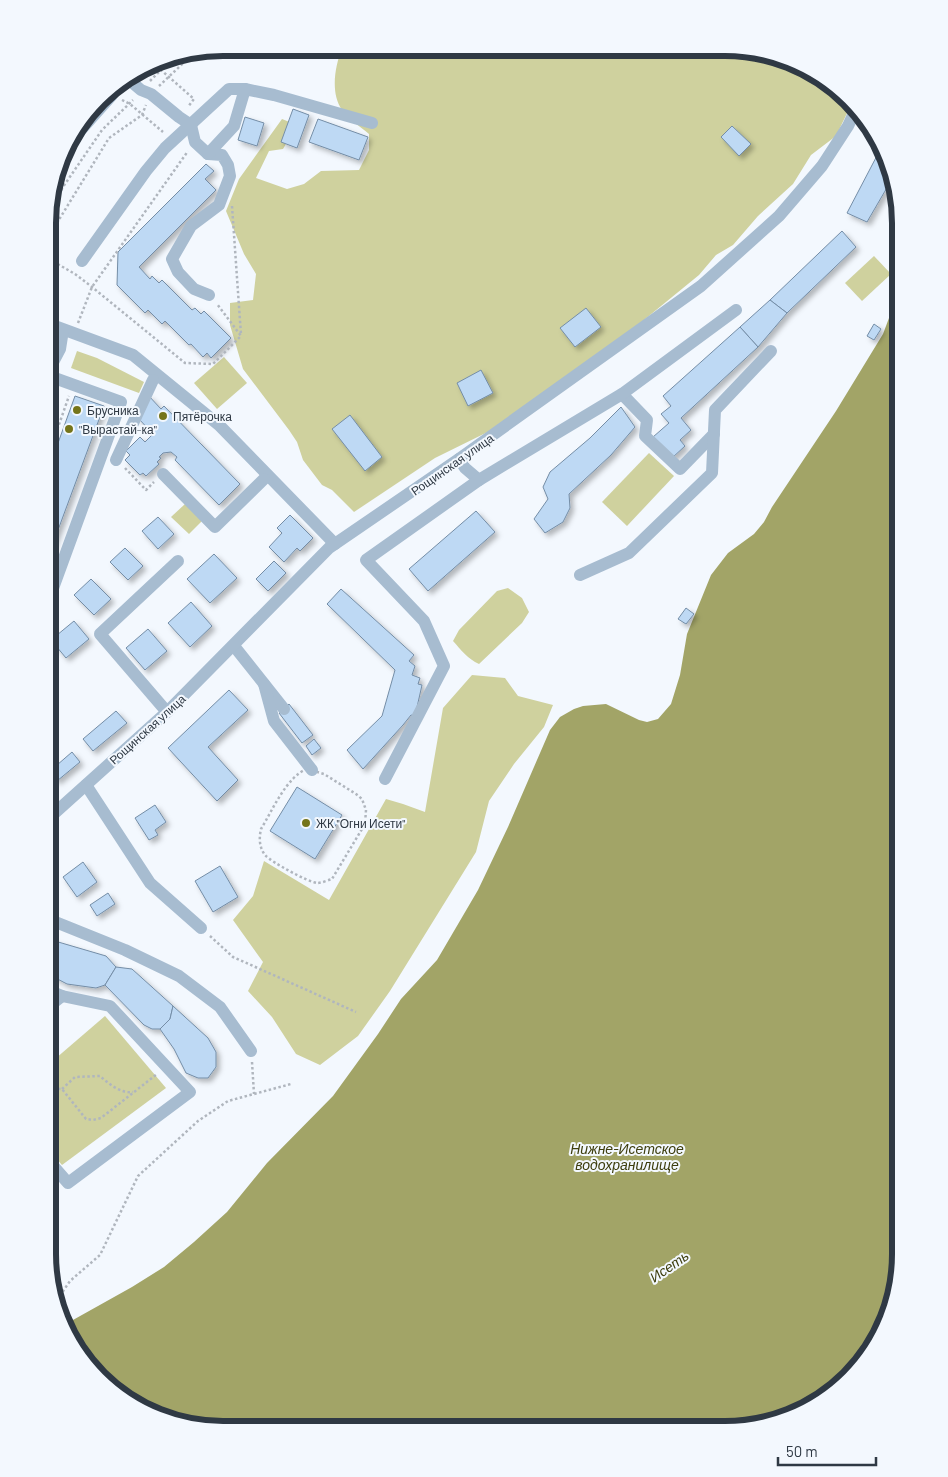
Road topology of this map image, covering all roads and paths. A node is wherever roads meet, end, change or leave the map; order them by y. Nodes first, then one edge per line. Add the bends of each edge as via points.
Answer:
1 (185, 61) edge
2 (164, 67) edge
3 (161, 70) junction
4 (169, 76) junction
5 (134, 82) edge
6 (245, 89) junction
7 (146, 92) junction
8 (119, 94) edge
9 (130, 104) junction
10 (142, 115) junction
11 (852, 116) edge
12 (179, 117) junction
13 (372, 123) dead end
14 (191, 125) junction
15 (195, 142) junction
16 (208, 154) junction
17 (60, 193) edge
18 (232, 204) dead end
19 (56, 225) edge
20 (82, 261) dead end
21 (56, 263) edge
22 (92, 287) junction
23 (209, 295) joint
24 (736, 310) dead end
25 (56, 327) edge
26 (68, 332) junction
27 (241, 336) junction
28 (771, 351) dead end
29 (56, 357) edge
30 (56, 378) edge
31 (62, 380) junction
32 (152, 380) dead end
33 (622, 394) junction
34 (56, 434) edge
35 (714, 434) junction
36 (116, 460) joint
37 (459, 460) junction
38 (163, 474) joint
39 (264, 479) dead end
40 (479, 480) junction
41 (335, 544) junction
42 (178, 561) dead end
43 (580, 575) dead end
44 (56, 580) edge
45 (234, 646) junction
46 (264, 684) junction
47 (284, 708) dead end
48 (167, 712) junction
49 (312, 770) junction
50 (385, 779) dead end
51 (86, 785) junction
52 (56, 812) edge
53 (56, 922) edge
54 (202, 928) joint
55 (56, 993) edge
56 (62, 996) junction
57 (56, 1001) edge
58 (356, 1012) dead end
59 (251, 1051) joint
60 (155, 1076) dead end
61 (291, 1084) dead end
62 (56, 1089) edge
63 (62, 1089) junction
64 (134, 1092) junction
65 (254, 1094) junction
66 (56, 1169) edge
67 (61, 1294) edge

1 - 4 path
2 - 3 path
3 - 4 path
3 - 7 path
4 - 7 path
4 - 12 path via 194,99
5 - 7 street
6 - 13 street
6 - 14 street via 229,89
6 - 16 street via 234,126
7 - 9 path
7 - 10 path
7 - 12 street
8 - 9 path
9 - 10 path
9 - 17 path via 102,130
10 - 12 path via 164,133
10 - 19 path via 109,138
11 - 37 street, Рощинская улица via 822,166 779,216 701,286
12 - 14 street
14 - 15 street
14 - 20 street via 146,171
15 - 16 street
15 - 22 path
16 - 23 street via 222,155 230,176 219,205 191,226 172,259 178,272 194,289
18 - 27 path
21 - 22 path
22 - 26 path
22 - 27 path via 184,363 213,364
23 - 27 path
24 - 33 street
25 - 26 street
26 - 29 street
26 - 41 street via 133,355 218,425
28 - 35 street via 715,410
30 - 31 street
31 - 34 path via 57,391 70,396
31 - 44 street via 121,402
32 - 36 street
33 - 35 street via 647,420 645,436 680,469
33 - 40 street
35 - 43 street via 712,473 629,553
36 - 38 path via 146,490
37 - 40 street
37 - 41 street, Рощинская улица
38 - 39 street via 215,527
40 - 50 street via 366,560 424,621 444,666
41 - 45 street, Рощинская улица
42 - 48 street via 100,634
45 - 46 street
45 - 48 street, Рощинская улица
46 - 47 street
46 - 49 street via 274,721
48 - 51 street, Рощинская улица
49 - 49 path via 356,794 366,810 366,824 332,879 318,883 305,880 266,856 259,838 261,829 291,780 300,772
51 - 52 street, Рощинская улица
51 - 54 street via 150,883
53 - 59 street via 179,976 220,1007
54 - 58 path via 233,957
55 - 56 street
56 - 57 street
56 - 66 street via 110,1006 190,1092 68,1183
59 - 65 path
60 - 64 path
61 - 65 path
62 - 63 path
63 - 64 path via 75,1077 100,1076 126,1093
63 - 64 path via 86,1119 93,1120
65 - 67 path via 228,1101 198,1121 138,1176 100,1255 70,1281

